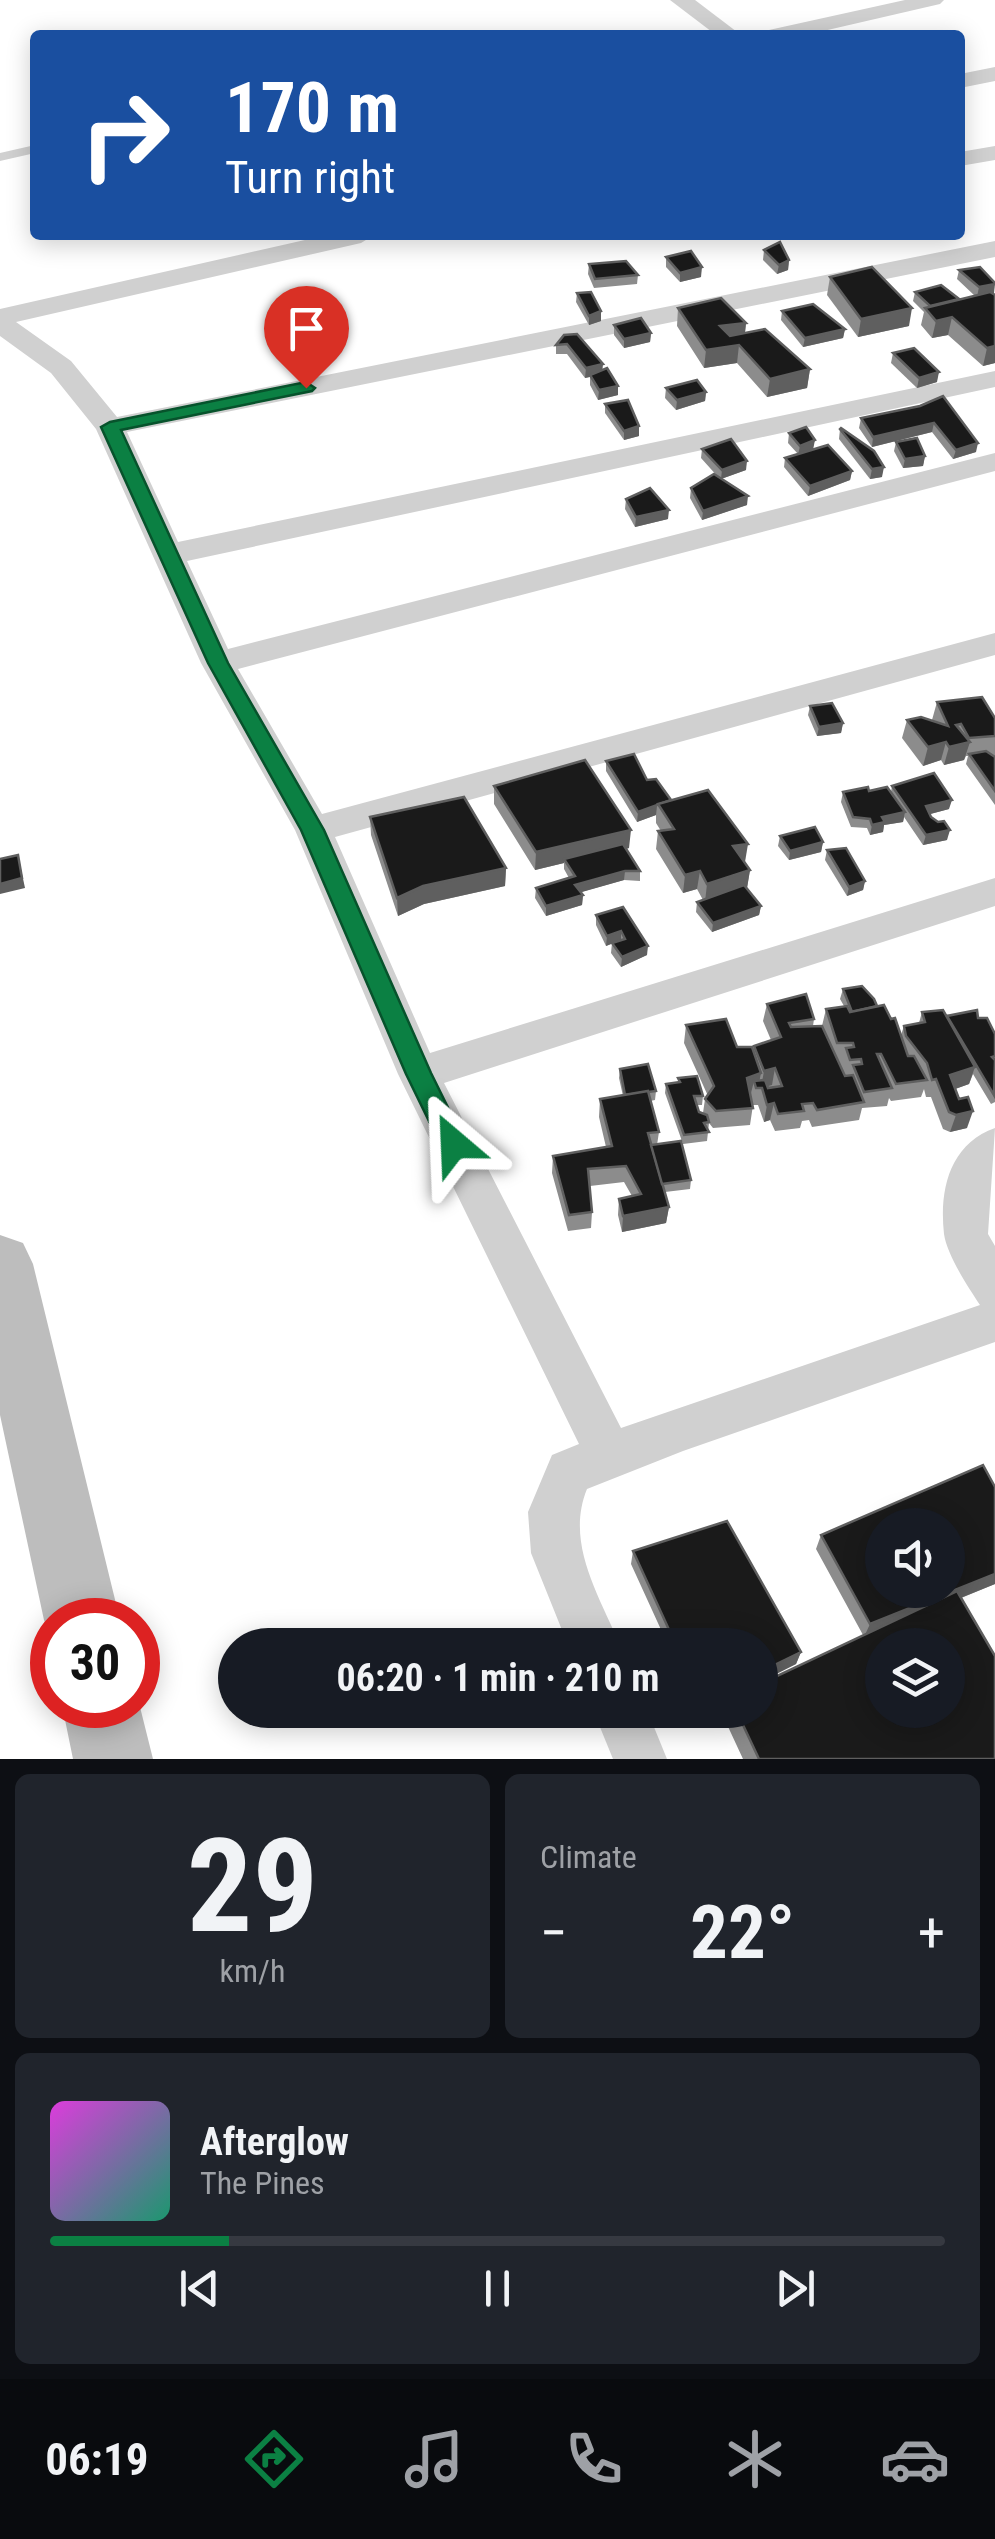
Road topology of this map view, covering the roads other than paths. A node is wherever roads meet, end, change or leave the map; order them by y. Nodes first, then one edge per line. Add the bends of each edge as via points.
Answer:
1 (681, 0) edge
2 (933, 0) edge
3 (723, 30) edge
4 (799, 30) edge
5 (995, 74) edge
6 (965, 80) edge
7 (30, 150) edge
8 (995, 153) edge
9 (0, 157) edge
10 (965, 159) edge
11 (339, 240) edge
12 (975, 246) edge
13 (0, 320) edge
14 (982, 382) edge
15 (995, 408) edge
16 (110, 427) junction
17 (995, 462) edge
18 (171, 554) junction
19 (995, 644) edge
20 (218, 663) junction
21 (312, 830) junction
22 (995, 892) edge
23 (419, 1074) junction
24 (995, 1146) edge
25 (0, 1264) edge
26 (995, 1290) edge
27 (995, 1321) edge
28 (17, 1426) edge
29 (610, 1458) junction
30 (75, 1598) edge
31 (587, 1628) edge
32 (106, 1728) edge
33 (627, 1728) edge
34 (113, 1759) edge
35 (640, 1759) edge

1 - 3 street
2 - 4 street
5 - 6 street
7 - 9 lane
8 - 10 street
11 - 13 street
12 - 16 street
13 - 16 street via 61,367
14 - 15 street
14 - 18 street
16 - 18 street
17 - 20 street
18 - 20 street
19 - 21 street
20 - 21 street
21 - 23 street
22 - 23 street
23 - 29 street
24 - 26 street via 969,1171 966,1236
25 - 28 main road
27 - 29 street
28 - 30 main road
29 - 31 street via 569,1472 553,1512 556,1553
32 - 34 main road
33 - 35 street

